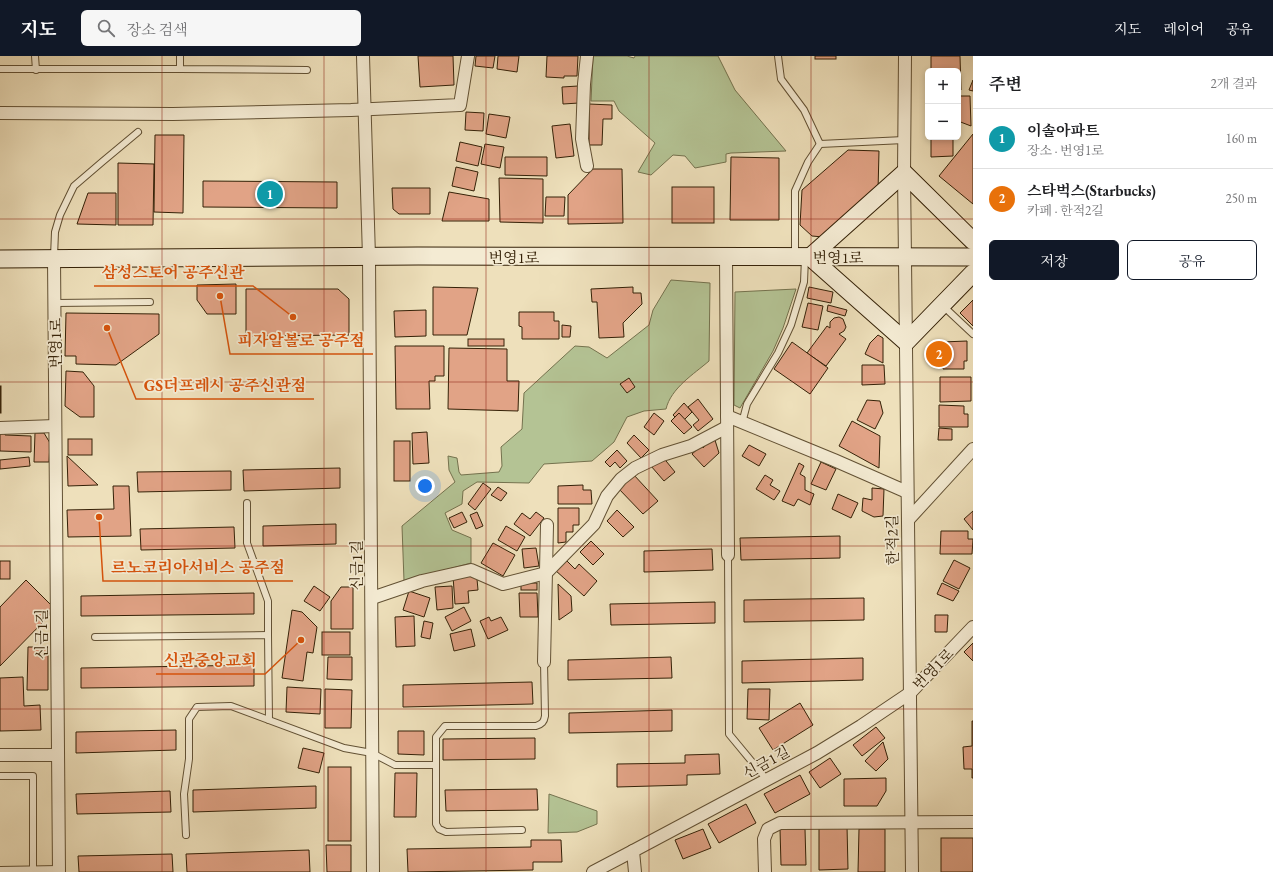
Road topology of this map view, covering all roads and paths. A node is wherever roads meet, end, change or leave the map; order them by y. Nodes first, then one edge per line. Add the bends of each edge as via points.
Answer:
1 (35, 56) edge
2 (180, 56) edge
3 (363, 56) edge
4 (468, 56) edge
5 (587, 56) edge
6 (772, 56) edge
7 (905, 56) edge
8 (778, 58) edge
9 (0, 70) edge
10 (36, 70) junction
11 (180, 70) junction
12 (307, 70) dead end
13 (364, 110) junction
14 (0, 114) edge
15 (138, 132) dead end
16 (904, 140) junction
17 (820, 144) junction
18 (586, 166) dead end
19 (904, 173) junction
20 (973, 241) edge
21 (369, 257) junction
22 (726, 257) junction
23 (803, 257) junction
24 (905, 257) junction
25 (973, 257) edge
26 (0, 259) edge
27 (54, 259) junction
28 (973, 273) edge
29 (150, 302) dead end
30 (55, 303) junction
31 (942, 305) junction
32 (973, 334) edge
33 (906, 342) junction
34 (727, 422) junction
35 (742, 423) junction
36 (56, 426) junction
37 (0, 428) edge
38 (973, 449) edge
39 (907, 492) junction
40 (247, 503) dead end
41 (908, 520) junction
42 (547, 525) dead end
43 (728, 555) joint
44 (546, 573) junction
45 (372, 598) junction
46 (973, 627) edge
47 (268, 635) junction
48 (95, 637) dead end
49 (544, 662) joint
50 (910, 693) junction
51 (269, 720) junction
52 (372, 754) junction
53 (0, 755) edge
54 (58, 755) junction
55 (436, 765) junction
56 (0, 776) edge
57 (767, 780) junction
58 (912, 822) junction
59 (973, 822) edge
60 (522, 830) dead end
61 (186, 835) dead end
62 (633, 851) junction
63 (33, 869) junction
64 (0, 870) edge
65 (59, 871) edge
66 (373, 872) edge
67 (592, 872) edge
68 (634, 872) edge
69 (765, 872) edge
70 (912, 872) edge

1 - 10 lane
2 - 11 lane
3 - 13 street, 신금1길
4 - 13 street via 460,105
5 - 18 street via 582,139
6 - 8 lane
7 - 16 street, 한적2길
8 - 17 lane via 781,79 804,110
9 - 10 lane
10 - 11 lane
11 - 12 lane
13 - 14 street
13 - 21 street, 신금1길
15 - 27 lane via 74,186 54,232
16 - 17 lane
16 - 19 street, 한적2길
17 - 23 lane via 808,162 795,192
19 - 20 main road
19 - 23 main road
19 - 24 street, 한적2길
21 - 22 main road, 번영1로
21 - 27 main road, 번영1로
21 - 45 street, 신금1길
22 - 23 main road, 번영1로
22 - 34 street
23 - 24 main road, 번영1로
23 - 33 main road
23 - 35 lane via 804,282 791,325 778,353 747,404
24 - 25 main road, 번영1로
24 - 33 street, 한적2길
26 - 27 main road, 번영1로
27 - 30 street, 번영1로
28 - 31 main road
29 - 30 lane
30 - 36 street, 번영1로
31 - 32 lane
31 - 33 main road
33 - 39 street, 한적2길
34 - 35 street
34 - 43 street
34 - 44 street via 691,446 662,455 635,468 607,496 594,524
35 - 39 street
36 - 37 street
36 - 54 street, 신금1길
38 - 41 street
39 - 41 street, 한적2길
40 - 47 lane via 247,543 268,601
41 - 50 street, 한적2길
42 - 44 street
43 - 57 lane via 729,734
44 - 45 street via 503,584 471,570 422,581
44 - 49 street
45 - 52 street, 신금1길
46 - 50 street, 번영1로
47 - 48 lane
47 - 51 lane
49 - 55 lane via 545,716 540,725 445,726 436,737
50 - 57 street, 신금1길 via 861,726
50 - 58 street, 한적2길
51 - 52 lane via 344,748
51 - 61 lane via 231,706 197,706 189,719 189,759 184,794
52 - 55 lane via 395,765
52 - 66 street, 신금1길
53 - 54 street
54 - 65 street, 신금1길
55 - 60 lane via 436,824 439,829 446,832
56 - 63 lane via 34,776
57 - 62 street, 신금1길
58 - 59 street
58 - 69 street via 780,823 768,829 764,839
58 - 70 street, 한적2길
62 - 67 street, 신금1길
62 - 68 street
63 - 64 lane
63 - 65 lane

